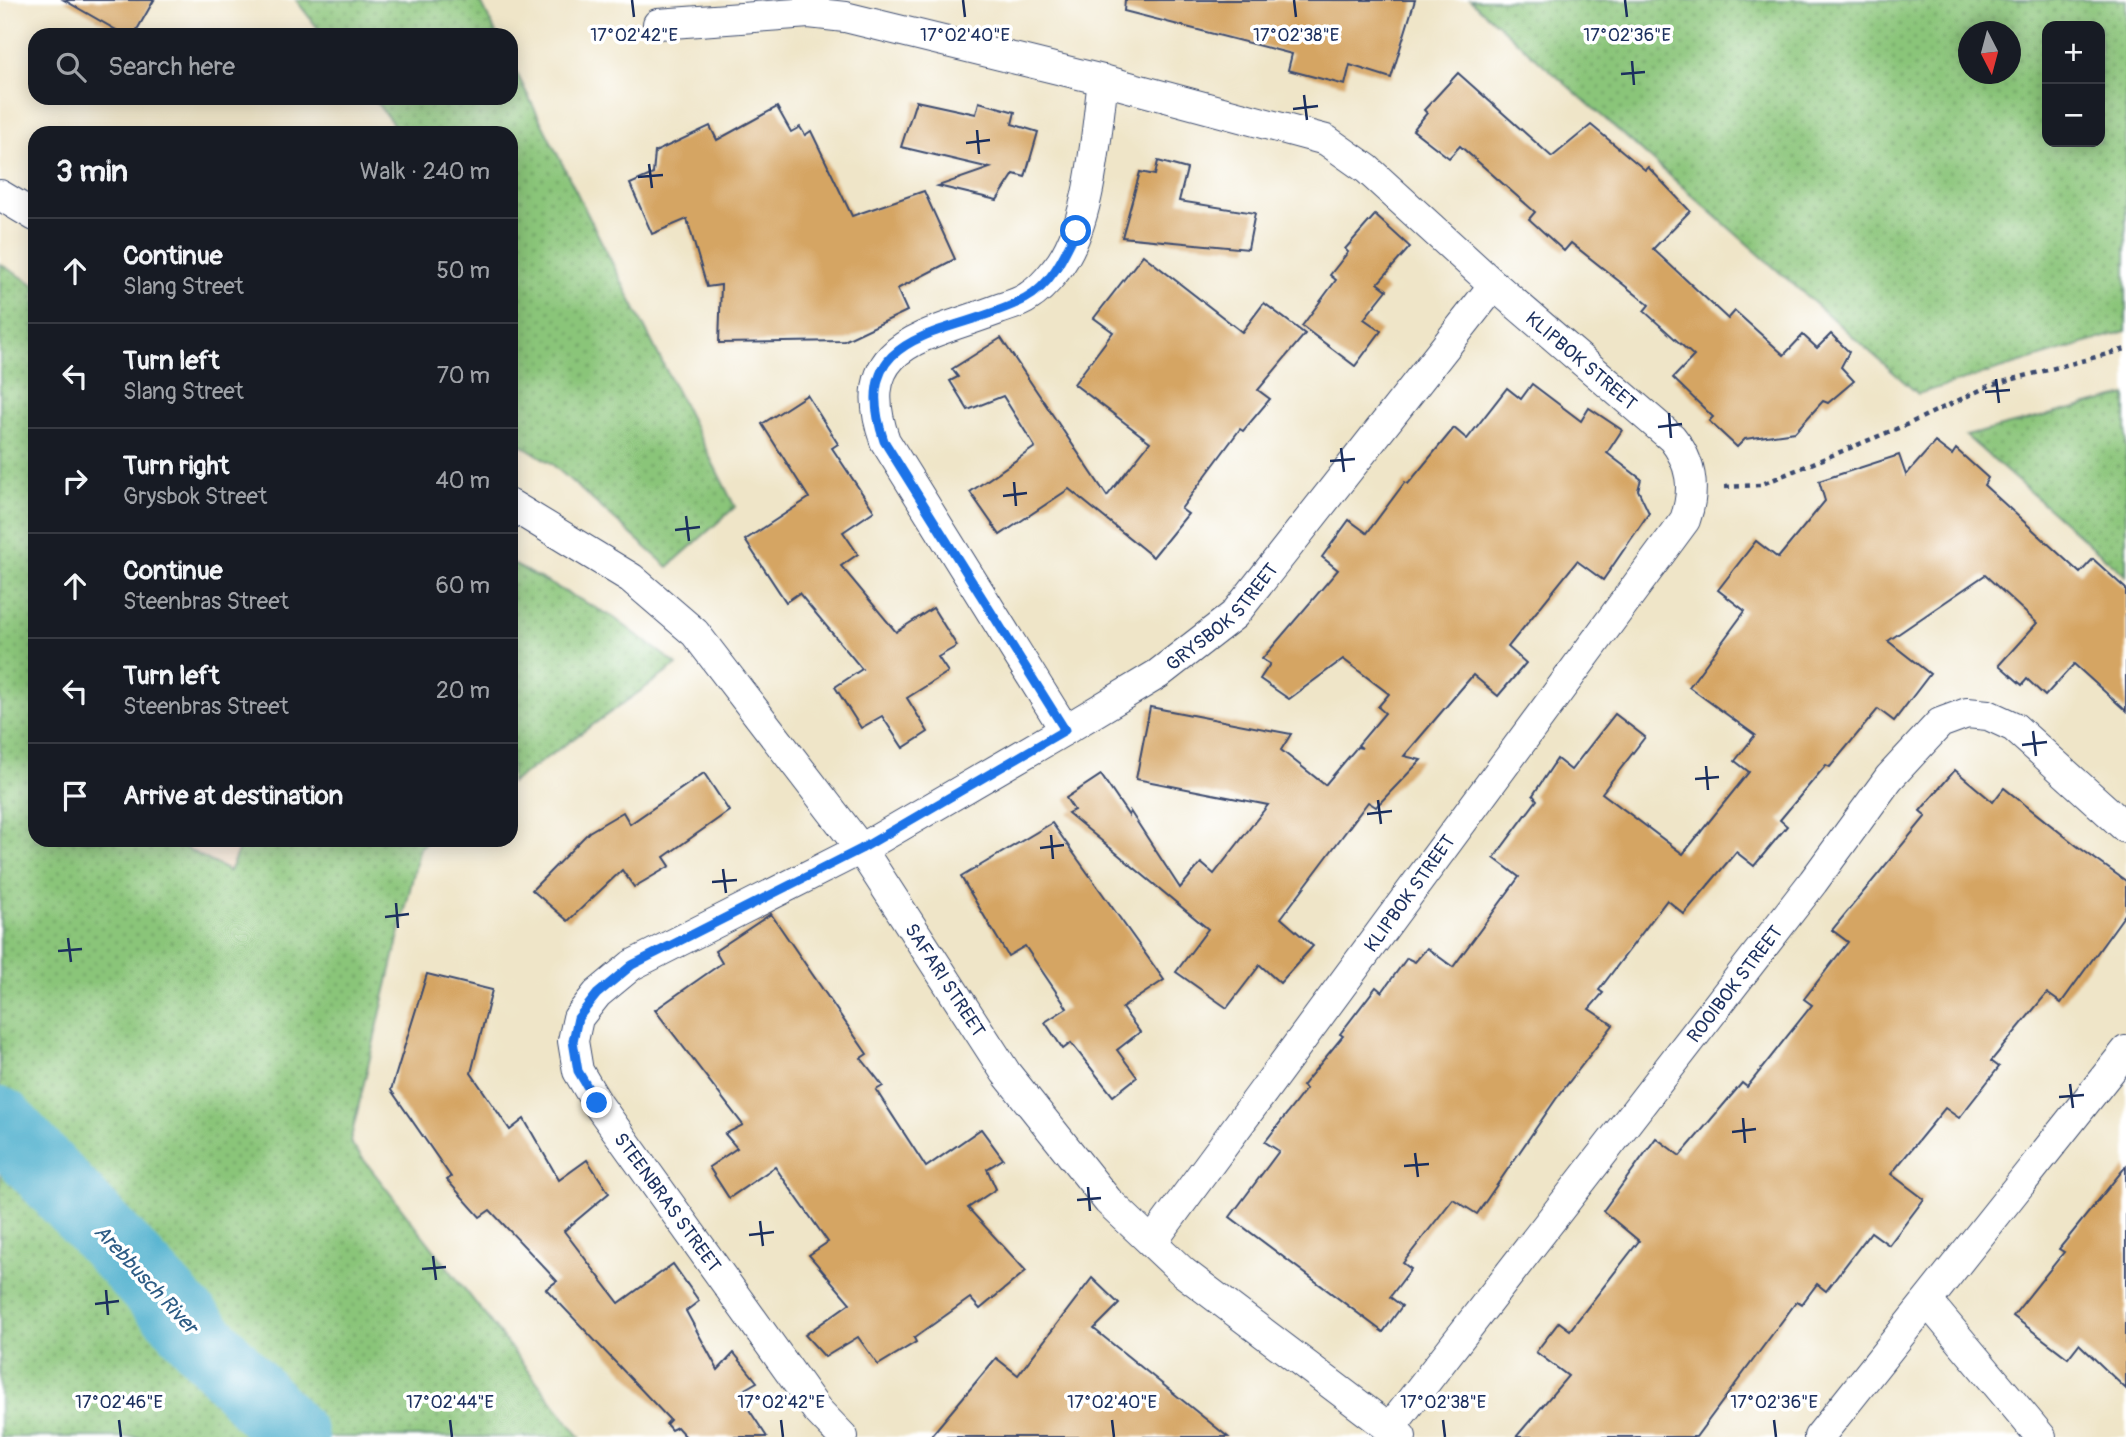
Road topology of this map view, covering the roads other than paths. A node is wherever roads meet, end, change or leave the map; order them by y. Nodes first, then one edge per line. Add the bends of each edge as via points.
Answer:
1 (658, 24) dead end
2 (1103, 80) junction
3 (0, 195) edge
4 (28, 212) edge
5 (1494, 285) junction
6 (518, 509) edge
7 (1065, 730) junction
8 (2126, 828) edge
9 (861, 849) junction
10 (2126, 1051) edge
11 (1152, 1242) junction
12 (1928, 1302) junction
13 (1396, 1433) edge
14 (843, 1437) edge
15 (1819, 1437) edge
16 (2041, 1437) edge

1 - 2 street, KLIPBOK STREET via 809,13 845,17
2 - 5 street, KLIPBOK STREET via 1326,140 1367,169
2 - 7 street via 1090,184 1076,231 1057,269 1027,298 909,343 885,363 874,386 876,417 884,441
3 - 4 street
5 - 7 street, GRYSBOK STREET via 1234,615 1158,674
5 - 11 street, KLIPBOK STREET via 1684,452 1692,490 1685,520
6 - 9 street, SAFARI STREET via 631,578 695,633
7 - 9 street, GRYSBOK STREET
8 - 13 street, ROOIBOK STREET via 2014,727 1988,715 1967,713 1940,723 1889,778
9 - 11 street, SAFARI STREET via 1006,1073 1090,1181
9 - 14 street, STEENBRAS STREET via 632,965 597,994 578,1018 573,1041 578,1071 597,1103 817,1410
10 - 12 street
11 - 13 street, SAFARI STREET via 1219,1300
12 - 15 street
12 - 16 street

